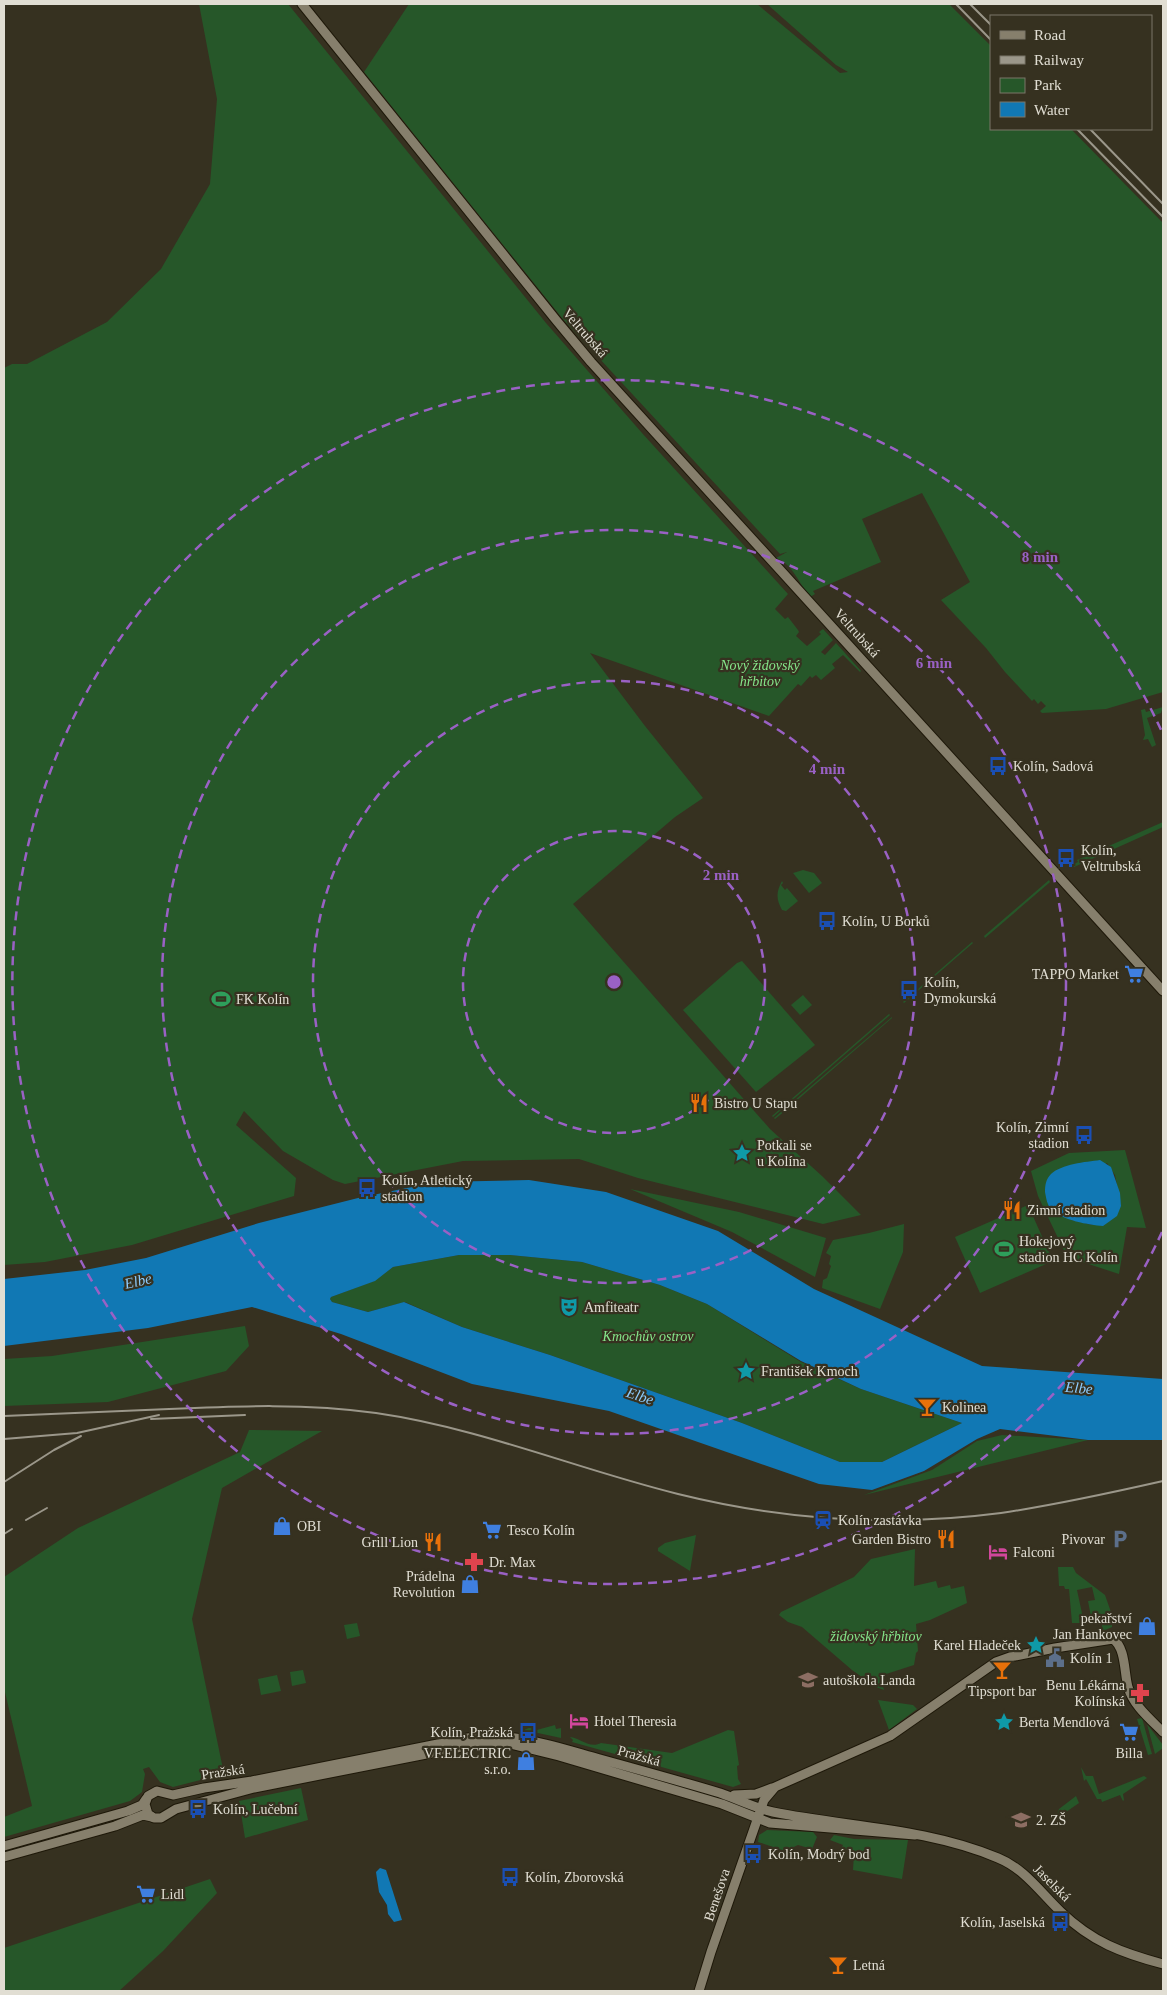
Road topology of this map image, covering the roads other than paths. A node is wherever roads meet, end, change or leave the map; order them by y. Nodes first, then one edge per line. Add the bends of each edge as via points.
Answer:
1 (302, 4) edge
2 (1163, 991) edge
3 (1163, 1732) edge
4 (775, 1787) junction
5 (165, 1793) junction
6 (725, 1795) junction
7 (146, 1799) junction
8 (762, 1808) junction
9 (169, 1813) junction
10 (154, 1818) junction
11 (758, 1818) junction
12 (915, 1835) junction
13 (4, 1846) edge
14 (4, 1857) edge
15 (1163, 1964) edge
16 (699, 1991) edge

1 - 2 street, Veltrubská via 592,362
3 - 4 street via 1138,1705 1128,1688 1119,1646 1115,1640 1109,1639 996,1662 890,1736
4 - 6 street via 745,1796
4 - 8 street via 764,1800
5 - 6 street, Pražská via 173,1795 492,1736 530,1740
5 - 7 street via 154,1792
5 - 9 street via 172,1806
6 - 8 street, Pražská
7 - 10 street via 145,1809
7 - 13 street via 142,1805 128,1811
8 - 11 street, Benešova
8 - 12 street, Jaselská
9 - 10 street
9 - 11 street, Pražská via 254,1788 496,1743 559,1756 722,1804
10 - 14 street via 143,1815
11 - 12 street, Jaselská via 770,1823
11 - 16 street, Benešova
12 - 15 street, Jaselská via 960,1844 1012,1865 1072,1922 1098,1941 1126,1954

